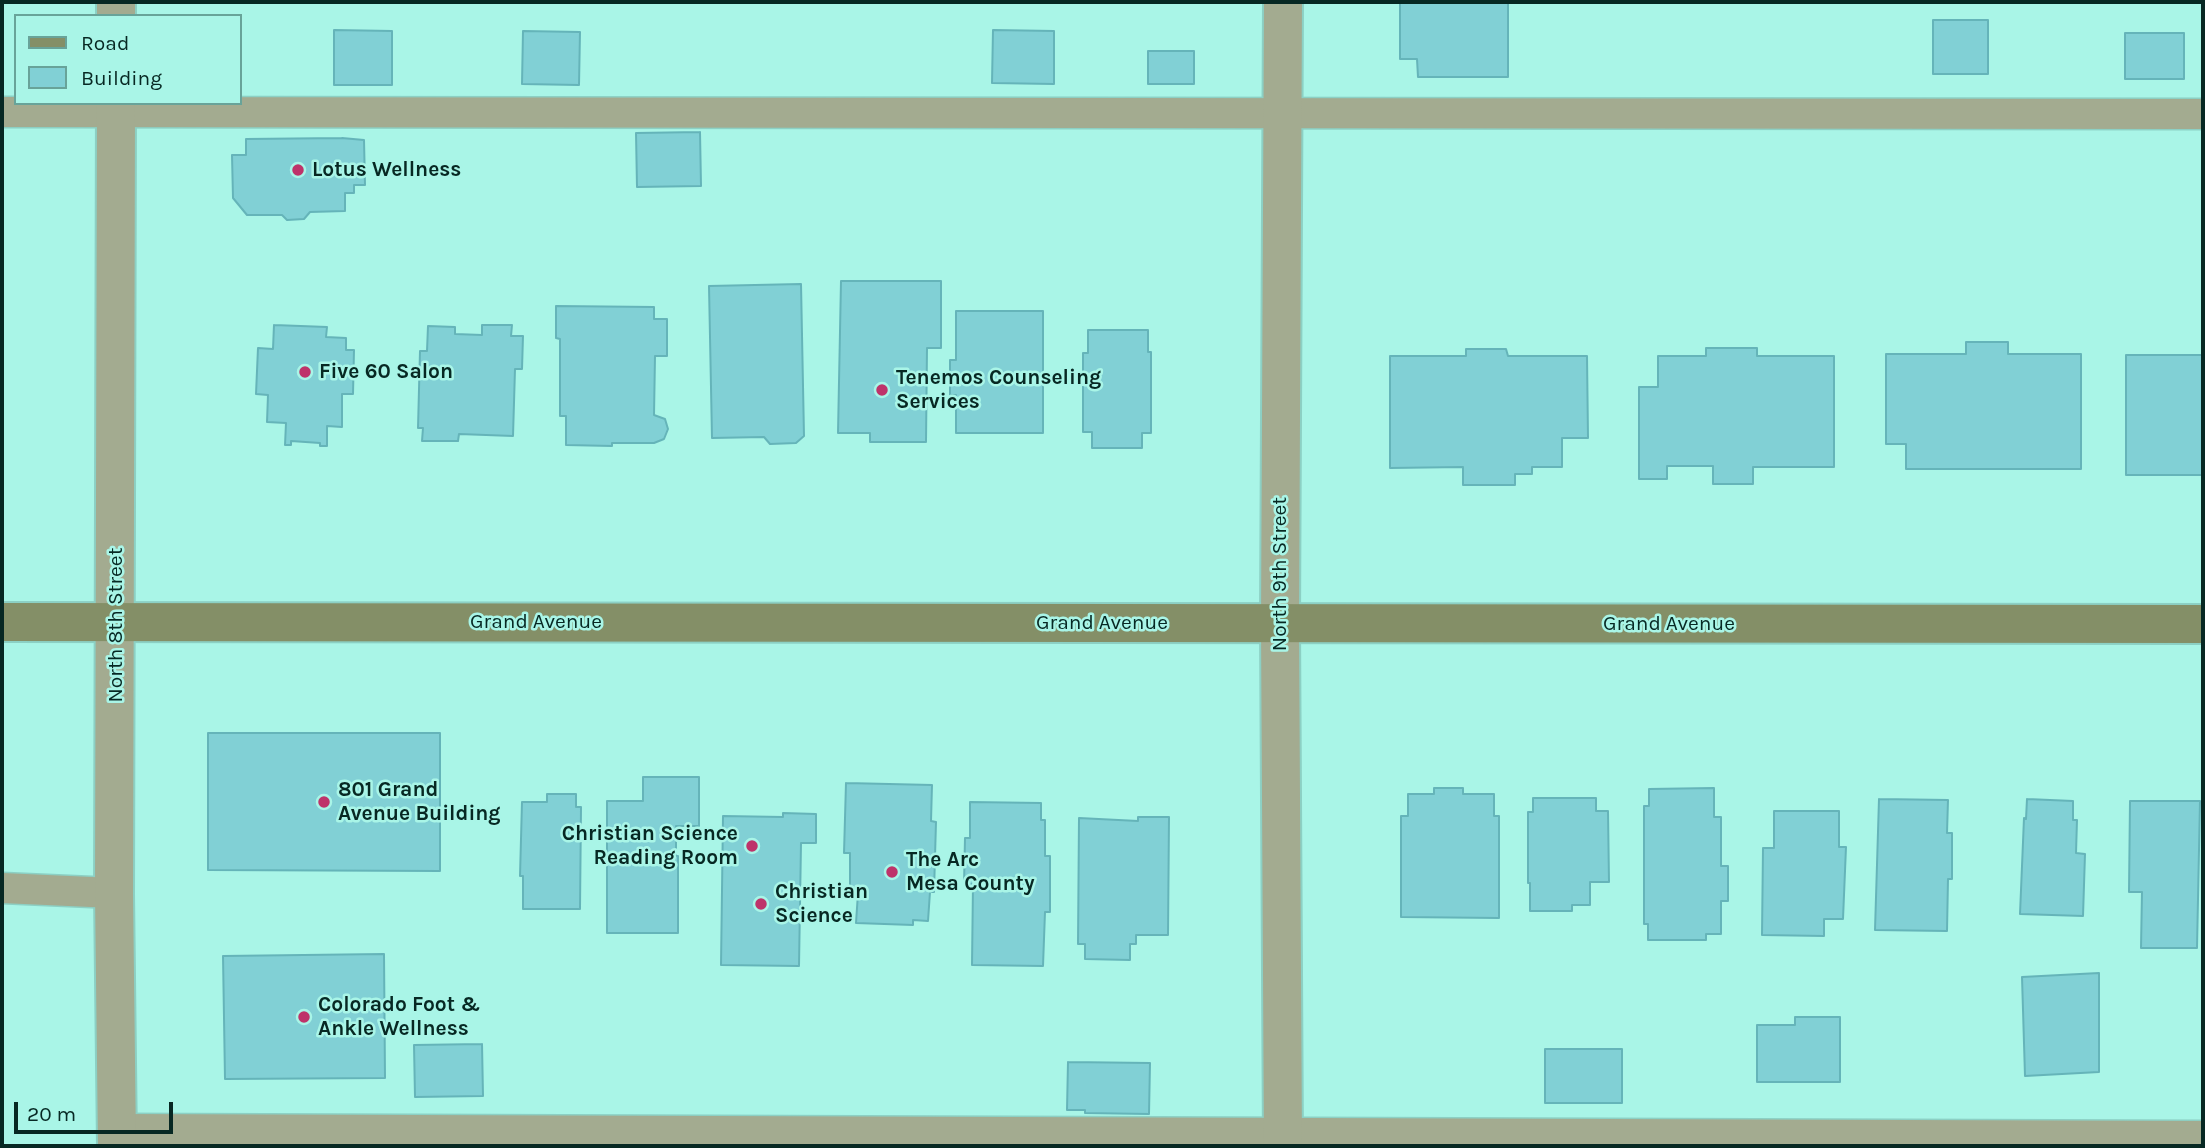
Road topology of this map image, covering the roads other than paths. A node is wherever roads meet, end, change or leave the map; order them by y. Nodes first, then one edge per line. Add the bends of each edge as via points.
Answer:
1 (1283, 2) edge
2 (116, 108) edge
3 (2, 112) edge
4 (1283, 112) junction
5 (2203, 114) edge
6 (2, 622) edge
7 (116, 622) junction
8 (1280, 624) junction
9 (2203, 624) edge
10 (2, 888) edge
11 (114, 893) junction
12 (2203, 1136) edge
13 (117, 1138) edge
14 (1283, 1140) edge

1 - 4 street, North 9th Street
2 - 3 lane
2 - 4 lane
2 - 7 street, North 8th Street
4 - 5 lane
4 - 8 street, North 9th Street
6 - 7 main road, Grand Avenue
7 - 8 main road, Grand Avenue
7 - 11 street, North 8th Street
8 - 9 main road, Grand Avenue
8 - 14 street, North 9th Street
10 - 11 lane
11 - 13 street, North 8th Street
12 - 14 lane
13 - 14 lane

